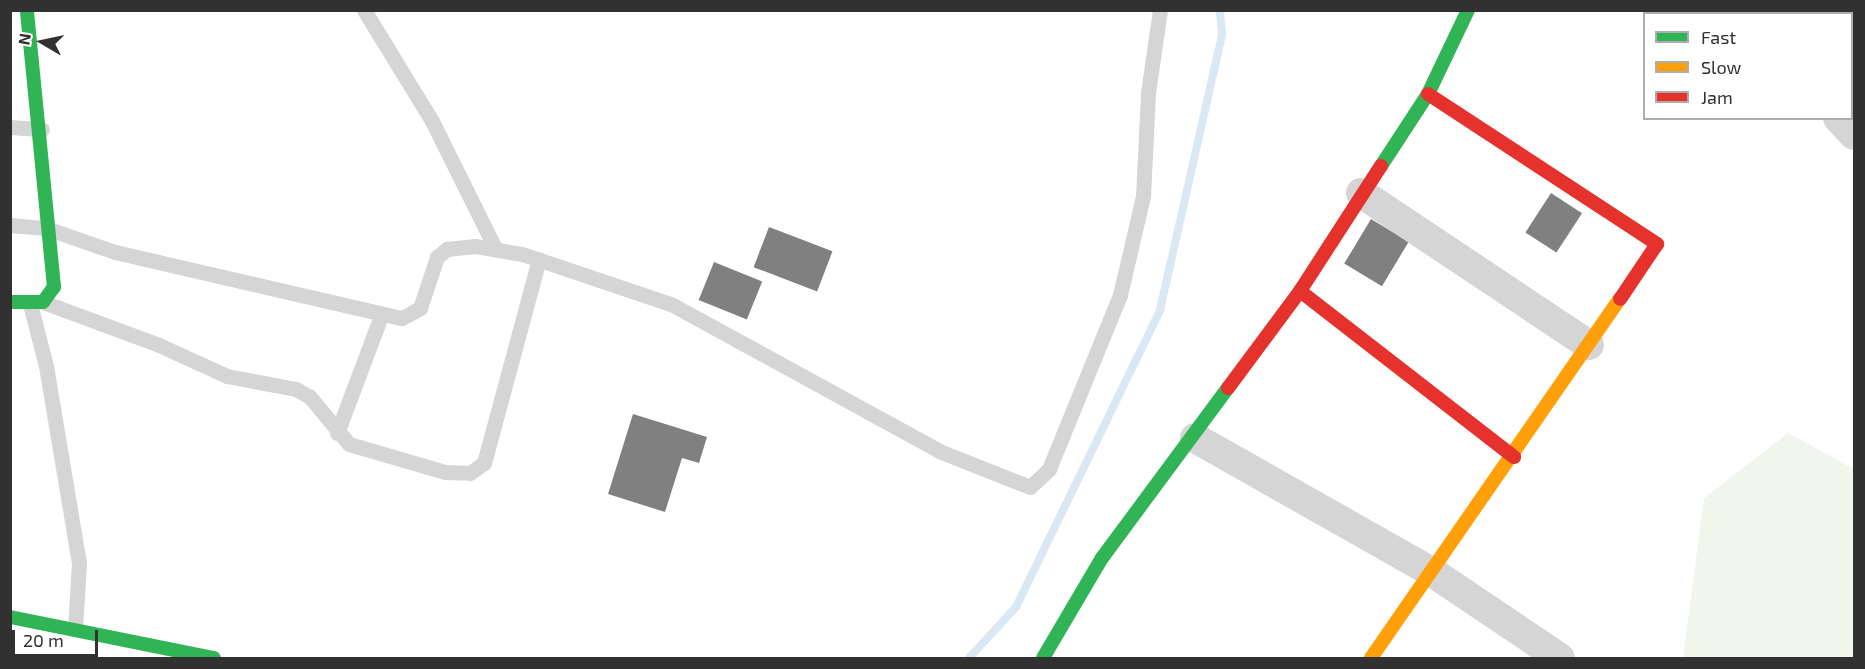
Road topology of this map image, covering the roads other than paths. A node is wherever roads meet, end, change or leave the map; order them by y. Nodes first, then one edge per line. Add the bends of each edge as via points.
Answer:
1 (27, 10) edge
2 (364, 10) edge
3 (1160, 10) edge
4 (1468, 10) edge
5 (1428, 94) junction
6 (1841, 120) edge
7 (10, 127) edge
8 (42, 129) junction
9 (1854, 135) edge
10 (1360, 193) junction
11 (10, 225) edge
12 (46, 228) junction
13 (496, 250) junction
14 (539, 260) junction
15 (1300, 291) junction
16 (10, 302) edge
17 (36, 303) junction
18 (381, 316) junction
19 (1589, 345) junction
20 (337, 433) junction
21 (1195, 438) junction
22 (1514, 457) junction
23 (1432, 572) junction
24 (10, 617) edge
25 (75, 628) junction
26 (214, 658) edge
27 (1043, 658) edge
28 (1371, 658) edge
29 (1560, 658) edge

1 - 8 street
2 - 13 lane via 432,121
3 - 14 lane via 1148,93 1143,196 1120,295 1049,469 1035,485 1019,486 939,451 671,304
4 - 5 street
5 - 10 street
5 - 19 street via 1656,240 1655,248
6 - 9 street
7 - 8 lane
8 - 12 street
10 - 15 street
10 - 19 street
11 - 12 lane
12 - 17 street via 54,287
12 - 18 lane via 115,252
13 - 14 lane
13 - 18 lane via 475,246 447,249 437,257 417,311 408,318
14 - 20 lane via 483,463 477,472 445,472 417,465 349,444
15 - 21 street
15 - 22 street
16 - 17 street
17 - 20 lane via 159,345 227,376 296,389 317,405
17 - 25 lane via 79,563
18 - 20 lane
19 - 22 street
21 - 23 street
21 - 27 street via 1102,558
22 - 23 street
23 - 28 street
23 - 29 street
24 - 25 street
25 - 26 street

